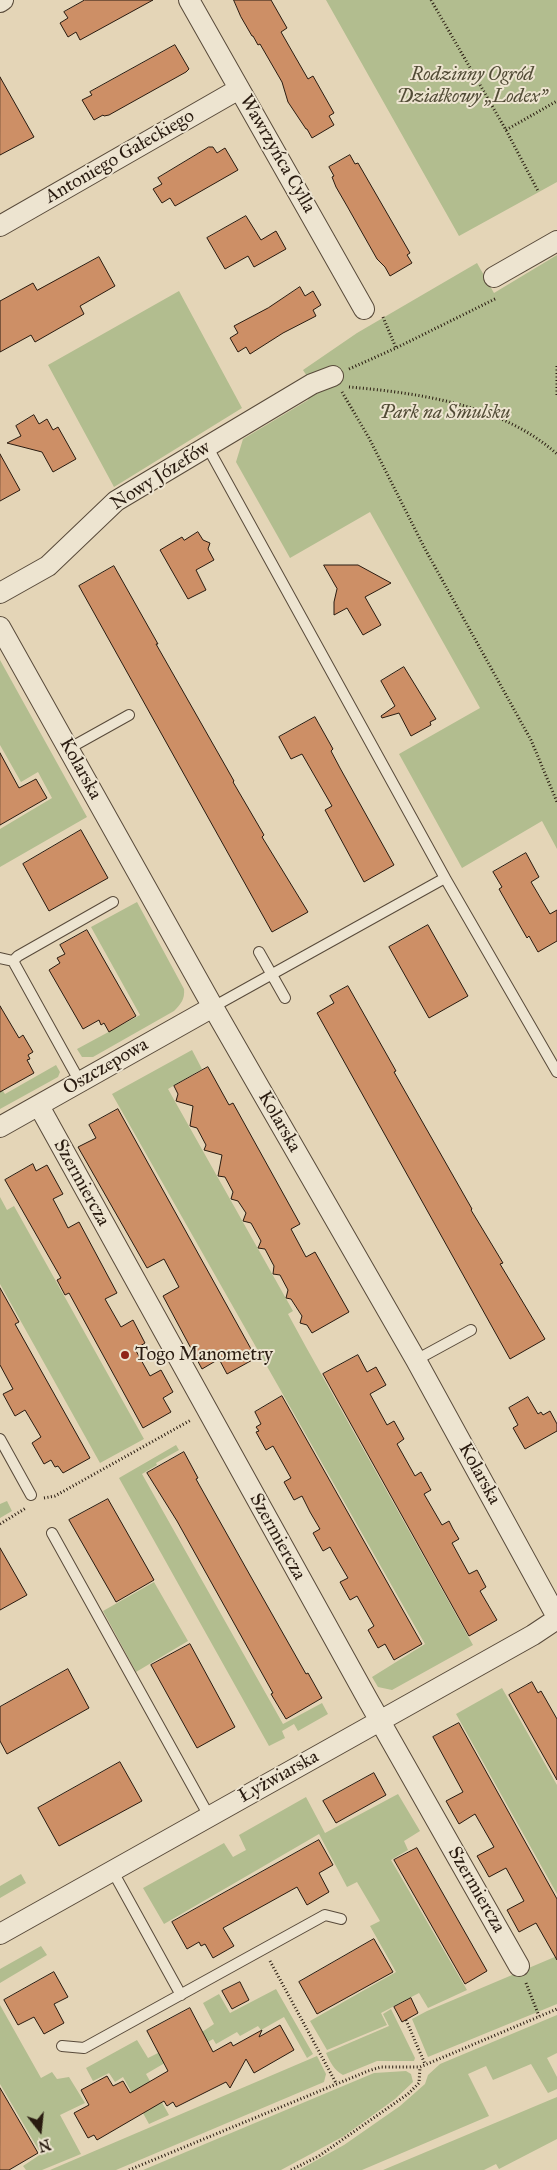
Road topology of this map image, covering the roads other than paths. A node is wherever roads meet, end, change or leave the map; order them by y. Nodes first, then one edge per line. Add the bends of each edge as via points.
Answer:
1 (190, 0) edge
2 (239, 89) junction
3 (0, 226) edge
4 (557, 241) edge
5 (501, 273) road end
6 (364, 309) road end
7 (340, 381) road end
8 (207, 446) junction
9 (0, 593) edge
10 (0, 627) edge
11 (130, 715) dead end
12 (68, 748) junction
13 (445, 878) junction
14 (113, 902) dead end
15 (259, 952) dead end
16 (0, 958) edge
17 (13, 961) junction
18 (271, 974) junction
19 (285, 998) dead end
20 (212, 1007) junction
21 (557, 1072) edge
22 (80, 1082) junction
23 (39, 1106) junction
24 (0, 1127) edge
25 (471, 1330) dead end
26 (416, 1360) junction
27 (0, 1439) edge
28 (31, 1495) dead end
29 (52, 1533) dead end
30 (557, 1618) edge
31 (380, 1721) junction
32 (209, 1816) junction
33 (112, 1870) junction
34 (341, 1919) dead end
35 (0, 1934) edge
36 (519, 1966) road end
37 (181, 1995) junction
38 (62, 2046) dead end

1 - 2 street, Wawrzyńca Cylla
2 - 3 street, Antoniego Gałeckiego
2 - 6 street, Wawrzyńca Cylla
4 - 5 street
7 - 8 street, Nowy Józefów via 312,384
8 - 9 street, Nowy Józefów via 116,501 48,566
8 - 13 lane
10 - 12 street, Kolarska
11 - 12 lane
12 - 20 street, Kolarska
13 - 18 lane
13 - 21 lane
14 - 17 lane
15 - 18 lane
16 - 17 lane
17 - 22 lane
18 - 19 lane
18 - 20 lane
20 - 22 street, Oszczepowa
20 - 26 street, Kolarska
22 - 23 street, Oszczepowa
23 - 24 street, Oszczepowa
23 - 31 street, Szermiercza
25 - 26 lane
26 - 30 street, Kolarska
27 - 28 lane
29 - 32 lane
30 - 31 street, Łyżwiarska via 533,1635
31 - 32 street, Łyżwiarska
31 - 36 street, Szermiercza
32 - 33 street, Łyżwiarska
33 - 35 street, Łyżwiarska
33 - 37 lane
34 - 37 lane via 325,1915
37 - 38 lane via 84,2048

